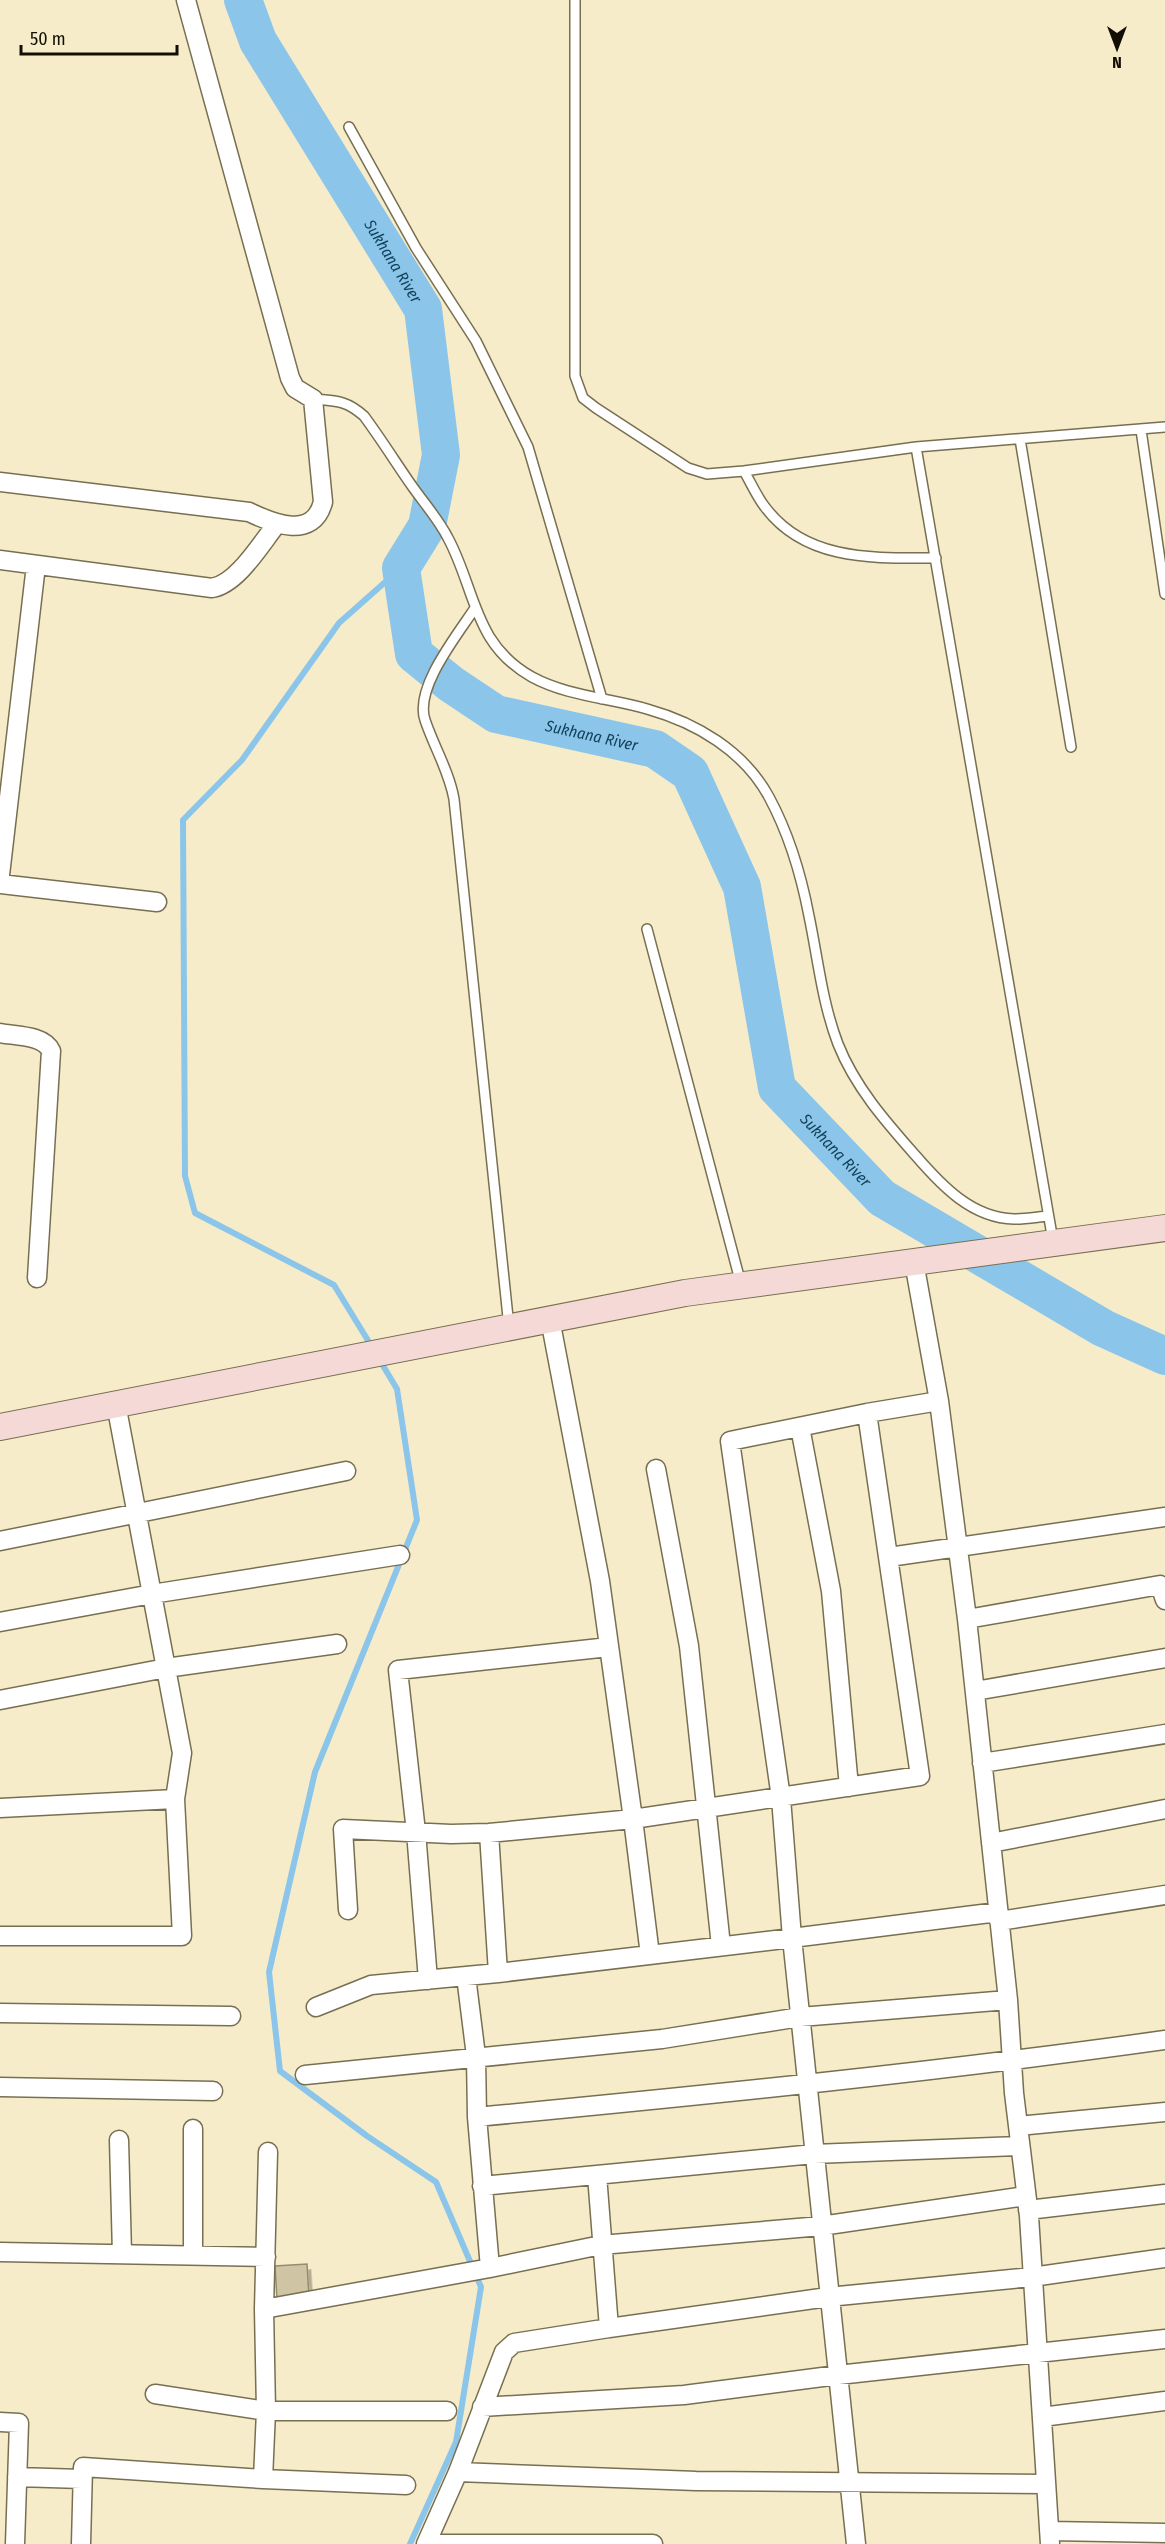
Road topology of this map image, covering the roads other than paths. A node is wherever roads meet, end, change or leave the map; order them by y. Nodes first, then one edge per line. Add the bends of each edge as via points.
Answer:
1 (186, 0) edge
2 (575, 0) edge
3 (349, 127) dead end
4 (313, 399) junction
5 (1165, 427) edge
6 (1141, 430) junction
7 (1020, 439) junction
8 (916, 447) junction
9 (744, 471) junction
10 (0, 482) edge
11 (276, 525) junction
12 (936, 558) junction
13 (0, 560) edge
14 (36, 565) junction
15 (1165, 594) edge
16 (475, 608) junction
17 (602, 699) junction
18 (1071, 747) dead end
19 (0, 875) edge
20 (0, 884) edge
21 (157, 902) dead end
22 (647, 929) dead end
23 (0, 1033) edge
24 (1048, 1216) junction
25 (1165, 1228) edge
26 (1053, 1243) junction
27 (914, 1262) junction
28 (37, 1278) dead end
29 (742, 1285) junction
30 (550, 1319) junction
31 (510, 1327) junction
32 (939, 1401) junction
33 (116, 1404) junction
34 (867, 1413) junction
35 (0, 1427) edge
36 (800, 1427) junction
37 (656, 1470) dead end
38 (346, 1471) dead end
39 (136, 1514) junction
40 (1165, 1517) edge
41 (0, 1541) edge
42 (957, 1547) junction
43 (400, 1555) dead end
44 (889, 1557) junction
45 (152, 1594) junction
46 (1165, 1599) edge
47 (967, 1619) junction
48 (0, 1622) edge
49 (338, 1644) dead end
50 (609, 1647) junction
51 (1165, 1658) edge
52 (166, 1668) junction
53 (975, 1691) junction
54 (0, 1700) edge
55 (1165, 1734) edge
56 (982, 1763) junction
57 (849, 1787) junction
58 (781, 1798) junction
59 (175, 1799) junction
60 (0, 1808) edge
61 (707, 1808) junction
62 (1165, 1809) edge
63 (633, 1819) junction
64 (416, 1832) junction
65 (489, 1833) junction
66 (991, 1843) junction
67 (1165, 1895) edge
68 (348, 1910) dead end
69 (998, 1917) junction
70 (0, 1936) edge
71 (792, 1938) junction
72 (722, 1946) junction
73 (650, 1954) junction
74 (498, 1973) junction
75 (466, 1976) junction
76 (428, 1980) junction
77 (1008, 2000) junction
78 (316, 2007) dead end
79 (0, 2013) edge
80 (231, 2016) dead end
81 (800, 2017) junction
82 (1165, 2040) edge
83 (477, 2056) junction
84 (1011, 2061) junction
85 (305, 2074) dead end
86 (807, 2085) junction
87 (0, 2087) edge
88 (213, 2091) dead end
89 (1165, 2112) edge
90 (477, 2117) junction
91 (1018, 2126) junction
92 (193, 2130) dead end
93 (119, 2140) dead end
94 (1020, 2146) junction
95 (268, 2152) dead end
96 (814, 2154) junction
97 (597, 2175) junction
98 (482, 2186) junction
99 (1165, 2193) edge
100 (1027, 2203) junction
101 (821, 2226) junction
102 (601, 2245) junction
103 (0, 2252) edge
104 (122, 2254) junction
105 (193, 2255) junction
106 (266, 2257) junction
107 (1165, 2258) edge
108 (490, 2268) junction
109 (1032, 2277) junction
110 (828, 2297) junction
111 (264, 2309) junction
112 (609, 2328) junction
113 (1165, 2339) edge
114 (1038, 2352) junction
115 (838, 2375) junction
116 (155, 2394) dead end
117 (1165, 2401) edge
118 (482, 2408) junction
119 (266, 2410) junction
120 (447, 2411) dead end
121 (1042, 2418) junction
122 (0, 2422) edge
123 (458, 2472) junction
124 (17, 2477) junction
125 (82, 2479) junction
126 (263, 2479) junction
127 (851, 2484) junction
128 (1046, 2484) junction
129 (406, 2485) dead end
130 (1165, 2533) edge
131 (1049, 2537) edge
132 (15, 2544) edge
133 (81, 2544) edge
134 (426, 2544) edge
135 (653, 2544) edge
136 (856, 2544) edge

1 - 4 street via 290,378 295,388
2 - 9 lane via 578,388 596,408 688,468 707,474
3 - 17 lane via 416,248 476,341 528,447
4 - 11 street via 321,510 308,524
4 - 16 lane via 344,402 364,416 447,535
5 - 6 lane
6 - 7 lane
6 - 15 lane
7 - 8 lane
7 - 18 lane
8 - 9 lane
8 - 12 lane
9 - 12 lane via 765,507 807,543 867,558
10 - 11 street via 249,512
11 - 14 street via 231,580 212,588
12 - 24 lane
13 - 14 street
14 - 19 street
16 - 17 lane via 492,642 530,676 554,687
16 - 31 lane via 445,655 423,703 424,718 450,778 454,799
17 - 24 lane via 649,709 695,728 730,748 749,767 767,794 793,852 824,999 838,1045 854,1076 884,1120 943,1186 971,1206 999,1217
20 - 21 street
22 - 29 lane
23 - 28 street via 40,1040 51,1051
24 - 26 lane
25 - 26 street
26 - 27 street
27 - 29 street
27 - 32 street
29 - 30 street
30 - 31 street
30 - 50 street
31 - 33 street
32 - 34 street
32 - 42 street
33 - 35 street
33 - 39 street
34 - 36 street
34 - 44 street
36 - 57 street via 831,1591
36 - 58 street via 730,1442
37 - 61 street via 683,1604
38 - 39 street
39 - 41 street
39 - 45 street
40 - 42 street
42 - 44 street
42 - 47 street
43 - 45 street
44 - 57 street via 920,1776
45 - 48 street
45 - 52 street
46 - 47 street via 1160,1585
47 - 53 street
49 - 52 street
50 - 63 street
50 - 64 street via 398,1670
51 - 53 street
52 - 54 street
52 - 59 street via 182,1753
53 - 56 street
55 - 56 street
56 - 66 street
57 - 58 street
58 - 61 street
58 - 71 street
59 - 60 street
59 - 70 street via 182,1936
61 - 63 street
61 - 72 street
62 - 66 street
63 - 65 street
63 - 73 street
64 - 65 street
64 - 68 street via 343,1829
64 - 76 street
65 - 74 street
66 - 69 street
67 - 69 street
69 - 71 street
69 - 77 street
71 - 72 street
71 - 81 street
72 - 73 street
73 - 74 street
74 - 75 street
75 - 76 street
75 - 83 street
76 - 78 street via 371,1985
77 - 81 street
77 - 84 street
79 - 80 street
81 - 83 street via 662,2038
81 - 86 street
82 - 84 street
83 - 85 street
83 - 90 street
84 - 86 street
84 - 91 street
86 - 90 street
86 - 96 street
87 - 88 street
89 - 91 street
90 - 98 street
91 - 94 street
92 - 105 street
93 - 104 street
94 - 96 street
94 - 100 street
95 - 106 street
96 - 97 street
96 - 101 street
97 - 98 street
97 - 102 street
98 - 108 street
99 - 100 street
100 - 101 street
100 - 109 street
101 - 102 street
101 - 110 street
102 - 108 street
102 - 112 street
103 - 104 street
104 - 105 street
105 - 106 street
106 - 111 street
107 - 109 street
108 - 111 street
109 - 110 street
109 - 114 street
110 - 112 street
110 - 115 street
111 - 119 street
112 - 118 street via 514,2343 504,2352
113 - 114 street
114 - 115 street
114 - 121 street
115 - 118 street via 684,2395
115 - 127 street
116 - 119 street
117 - 121 street
118 - 123 street
119 - 120 street
119 - 126 street
121 - 128 street
122 - 124 street via 19,2423
123 - 127 street
123 - 134 street
124 - 125 street
124 - 132 street
125 - 126 street via 83,2467
125 - 133 street
126 - 129 street
127 - 128 street
127 - 136 street
128 - 131 street
130 - 131 street
134 - 135 street

